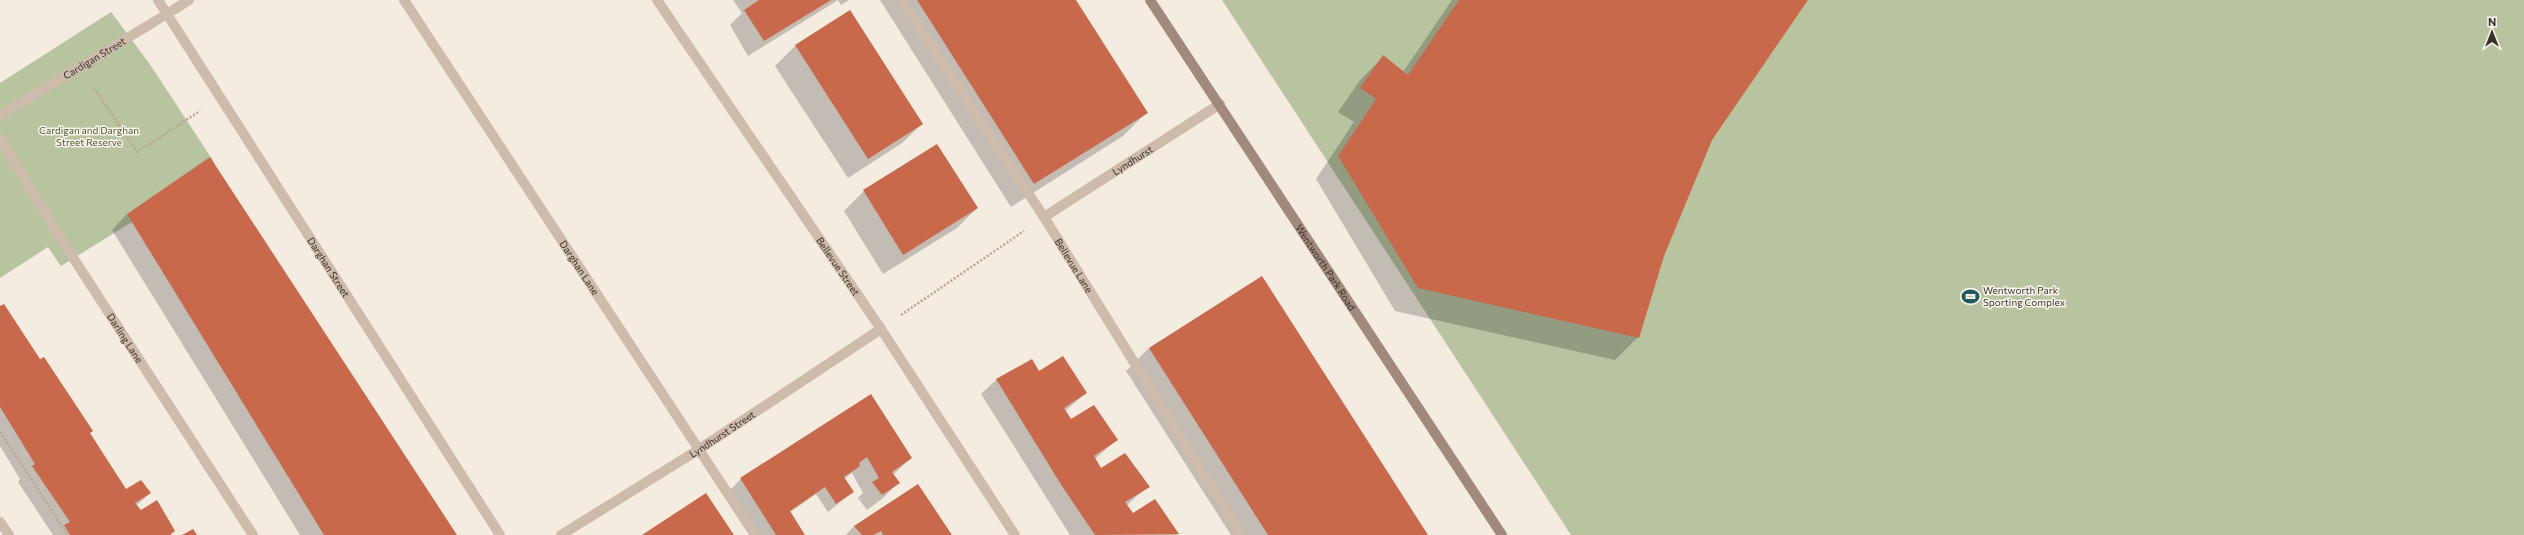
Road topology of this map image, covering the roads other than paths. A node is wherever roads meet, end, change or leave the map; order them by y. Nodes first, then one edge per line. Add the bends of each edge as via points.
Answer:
1 (158, 0) edge
2 (189, 0) edge
3 (404, 0) edge
4 (657, 0) edge
5 (901, 0) edge
6 (1150, 0) edge
7 (167, 14) junction
8 (1220, 104) junction
9 (0, 115) edge
10 (0, 138) edge
11 (1044, 217) junction
12 (881, 329) junction
13 (698, 450) junction
14 (0, 522) edge
15 (8, 535) edge
16 (253, 535) edge
17 (500, 535) edge
18 (561, 535) edge
19 (755, 535) edge
20 (1015, 535) edge
21 (1241, 535) edge
22 (1502, 535) edge

1 - 7 street, Darghan Street
2 - 7 street, Cardigan Street
3 - 13 street, Darghan Lane
4 - 12 street, Bellevue Street
5 - 11 street, Bellevue Lane
6 - 8 street, Wentworth Park Road
7 - 9 street, Cardigan Street
7 - 17 street, Darghan Street
8 - 11 street, Lyndhurst
8 - 22 street, Wentworth Park Road
10 - 16 street, Darling Lane via 58,236
11 - 21 street, Bellevue Lane
12 - 13 street, Lyndhurst Street
12 - 20 street, Bellevue Street
13 - 18 street, Lyndhurst Street
13 - 19 street, Darghan Lane
14 - 15 street

